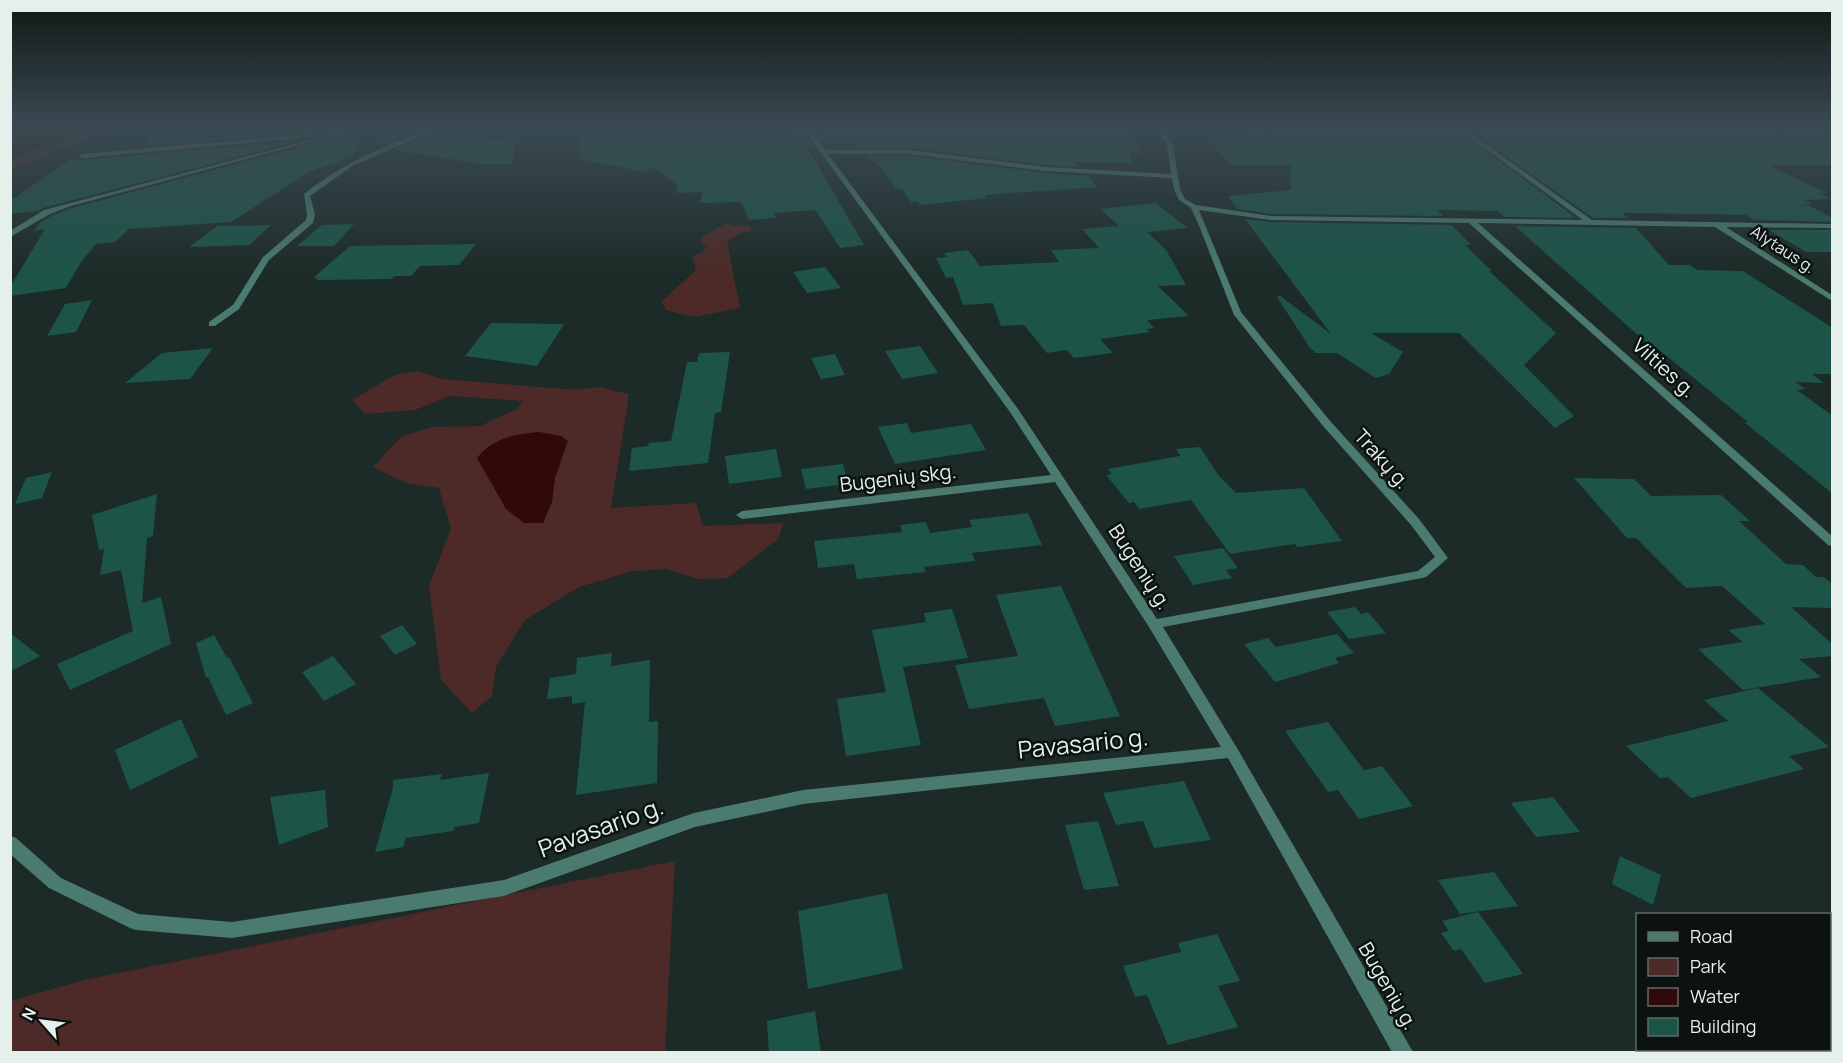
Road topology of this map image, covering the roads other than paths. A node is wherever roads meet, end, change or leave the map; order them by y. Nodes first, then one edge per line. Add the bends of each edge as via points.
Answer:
1 (173, 178) edge
2 (325, 178) edge
3 (845, 178) edge
4 (1176, 178) edge
5 (1529, 178) edge
6 (1194, 207) junction
7 (1471, 221) junction
8 (1590, 222) junction
9 (1718, 225) junction
10 (1833, 226) edge
11 (10, 235) edge
12 (1833, 298) edge
13 (212, 324) dead end
14 (1058, 478) junction
15 (742, 515) dead end
16 (1833, 542) edge
17 (1154, 624) junction
18 (1232, 752) junction
19 (10, 843) edge
20 (1403, 1053) edge

1 - 11 street via 47,212
2 - 13 street via 306,195 310,221 266,259 236,307
3 - 14 street, Bugenių g.
4 - 6 street, Trakų g. via 1182,200
5 - 8 street
6 - 7 street via 1271,218
6 - 17 street, Trakų g. via 1237,313 1442,558 1422,574
7 - 8 street
7 - 16 street, Vilties g.
8 - 9 street
9 - 10 street
9 - 12 street, Alytaus g.
14 - 15 street, Bugenių skg.
14 - 17 street, Bugenių g.
17 - 18 street, Bugenių g.
18 - 19 street, Pavasario g. via 803,797 694,820 504,888 232,930 136,922 55,883
18 - 20 street, Bugenių g.

